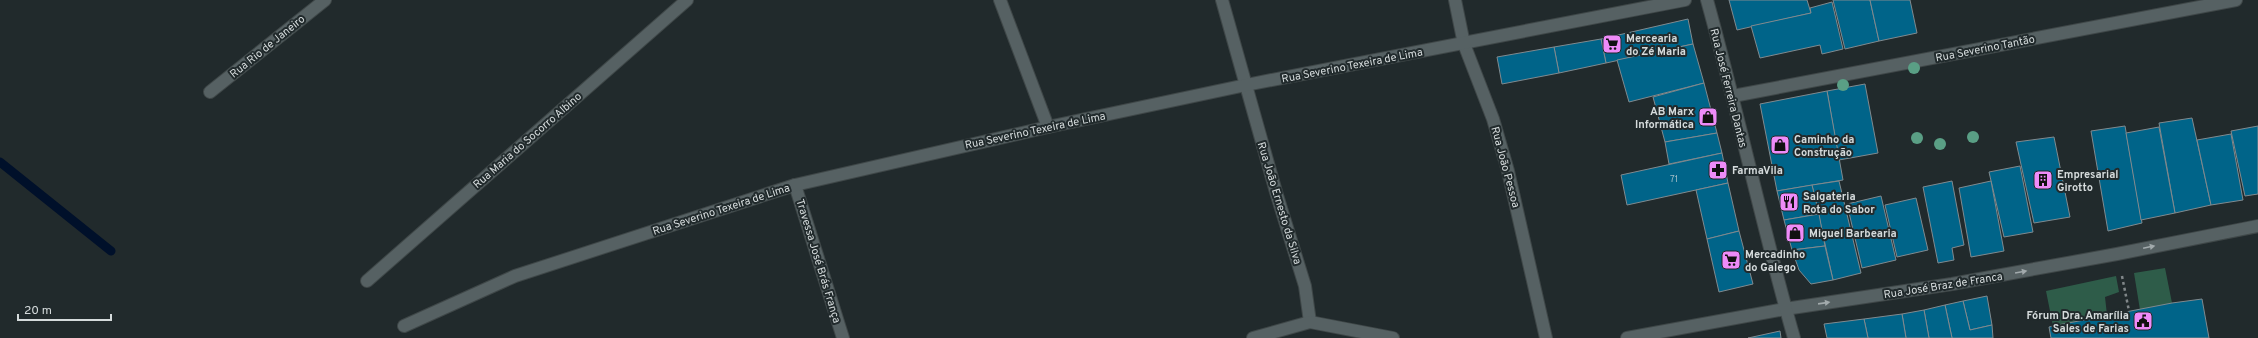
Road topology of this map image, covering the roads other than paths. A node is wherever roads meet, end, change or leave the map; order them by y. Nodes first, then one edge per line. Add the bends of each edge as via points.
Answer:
1 (325, 0) edge
2 (687, 0) edge
3 (1000, 0) edge
4 (1222, 0) edge
5 (1454, 0) edge
6 (1685, 0) edge
7 (1706, 0) edge
8 (2236, 0) edge
9 (1464, 44) junction
10 (1246, 86) junction
11 (210, 92) dead end
12 (1734, 96) junction
13 (1048, 127) junction
14 (795, 185) junction
15 (2258, 226) edge
16 (367, 281) dead end
17 (1785, 309) junction
18 (1310, 322) junction
19 (404, 326) dead end
20 (842, 338) edge
21 (1253, 338) edge
22 (1393, 338) edge
23 (1546, 338) edge
24 (1627, 338) edge
25 (1794, 338) edge

1 - 11 street, Rua Rio de Janeiro
2 - 16 street, Rua Maria do Socorro Albino
3 - 13 street
4 - 10 street, Rua João Ernesto da Silva
5 - 9 street, Rua João Pessoa
6 - 9 street, Rua Severino Texeira de Lima
7 - 12 street, Rua José Ferreira Dantas
8 - 12 street, Rua Severino Tantão
9 - 10 street, Rua Severino Texeira de Lima
9 - 23 street, Rua João Pessoa via 1493,119 1508,171
10 - 13 street, Rua Severino Texeira de Lima
10 - 18 street, Rua João Ernesto da Silva via 1305,286
12 - 17 street, Rua José Ferreira Dantas via 1757,204
13 - 14 street, Rua Severino Texeira de Lima
14 - 19 street, Rua Severino Texeira de Lima via 515,276
14 - 20 street, Travessa José Brás França
17 -> 15 street, Rua José Braz de Franca via 1952,284
17 - 24 street, Rua José Braz de Franca
17 - 25 street, Rua José Ferreira Dantas
18 - 21 street
18 - 22 street

